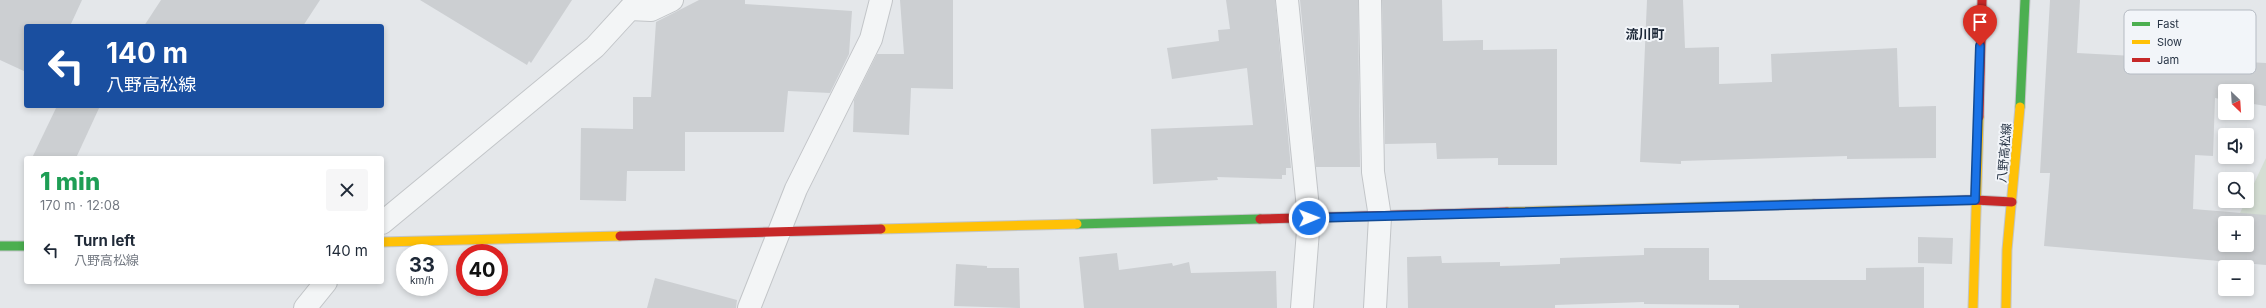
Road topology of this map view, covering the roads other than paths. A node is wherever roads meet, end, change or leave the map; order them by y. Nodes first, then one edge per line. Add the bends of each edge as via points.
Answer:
1 (672, 0) edge
2 (881, 0) edge
3 (1287, 0) edge
4 (1370, 0) edge
5 (1982, 0) edge
6 (2025, 0) edge
7 (634, 4) edge
8 (1975, 200) junction
9 (2012, 202) junction
10 (1380, 217) junction
11 (1309, 218) junction
12 (384, 221) edge
13 (778, 231) junction
14 (384, 242) edge
15 (0, 246) edge
16 (24, 246) edge
17 (324, 284) edge
18 (305, 308) edge
19 (749, 308) edge
20 (1302, 308) edge
21 (1374, 308) edge
22 (1973, 308) edge
23 (2006, 308) edge

1 - 7 street via 651,10
2 - 13 street via 871,38 796,189
3 - 11 street
4 - 10 street via 1373,172
5 - 8 street
6 - 9 street, 八野高松線
7 - 12 street via 595,47
8 - 9 street
8 - 10 street
8 - 22 street
9 - 23 street, 八野高松線 via 2007,250
10 - 11 street
10 - 21 street
11 - 13 street
11 - 20 street
13 - 14 street
13 - 19 street
15 - 16 street
17 - 18 street

